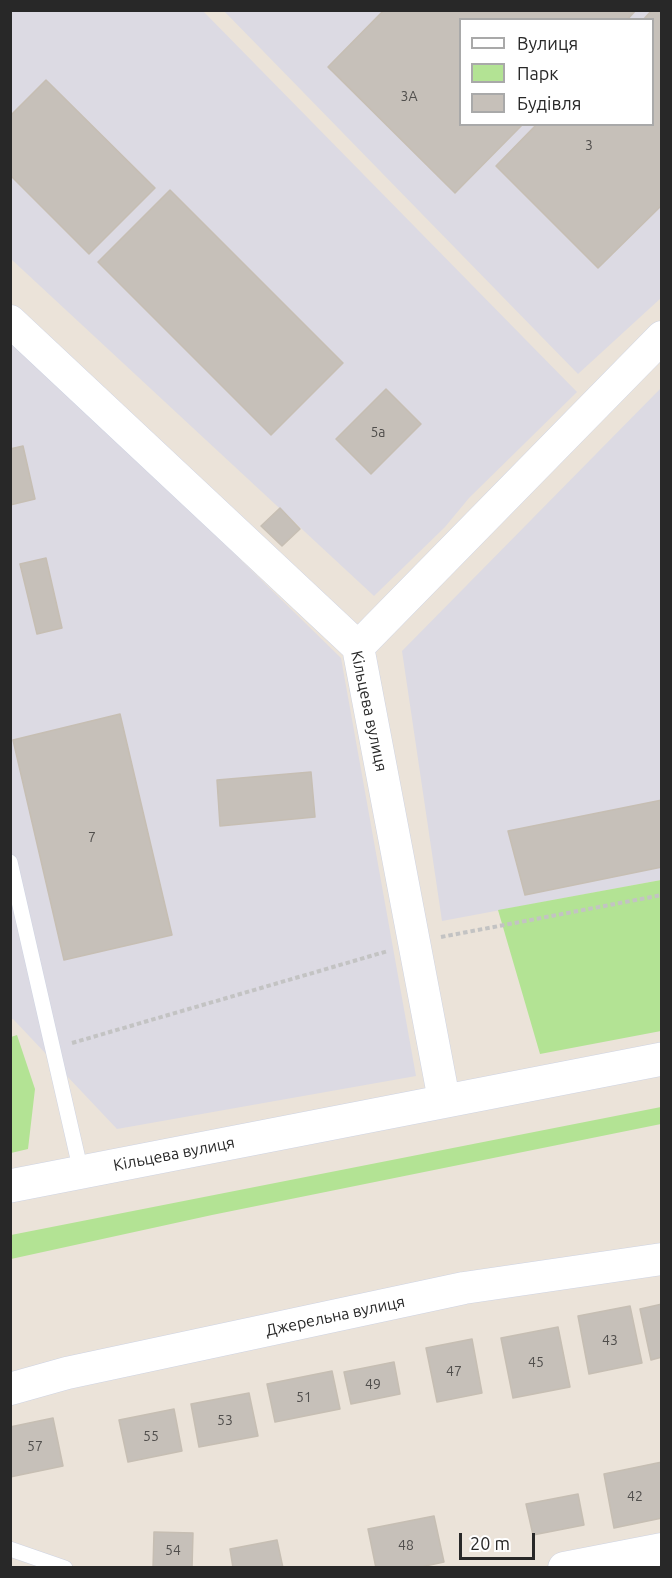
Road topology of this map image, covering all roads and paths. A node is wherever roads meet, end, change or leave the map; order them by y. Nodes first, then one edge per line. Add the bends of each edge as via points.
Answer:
1 (10, 321) edge
2 (662, 337) edge
3 (358, 647) junction
4 (10, 862) edge
5 (662, 895) edge
6 (414, 943) junction
7 (53, 1048) junction
8 (662, 1059) edge
9 (444, 1100) junction
10 (81, 1172) junction
11 (10, 1186) edge
12 (662, 1259) edge
13 (10, 1389) edge
14 (10, 1549) edge
15 (662, 1549) edge
16 (64, 1568) edge
17 (564, 1568) edge

1 - 3 street, Кільцева вулиця
2 - 3 street
3 - 6 street, Кільцева вулиця
4 - 7 lane
5 - 6 path
6 - 7 path
6 - 9 street, Кільцева вулиця
7 - 10 lane
8 - 9 main road, Кільцева вулиця
9 - 10 main road, Кільцева вулиця
10 - 11 main road, Кільцева вулиця
12 - 13 street, Джерельна вулиця via 464,1288 67,1373
14 - 16 lane
15 - 17 street

